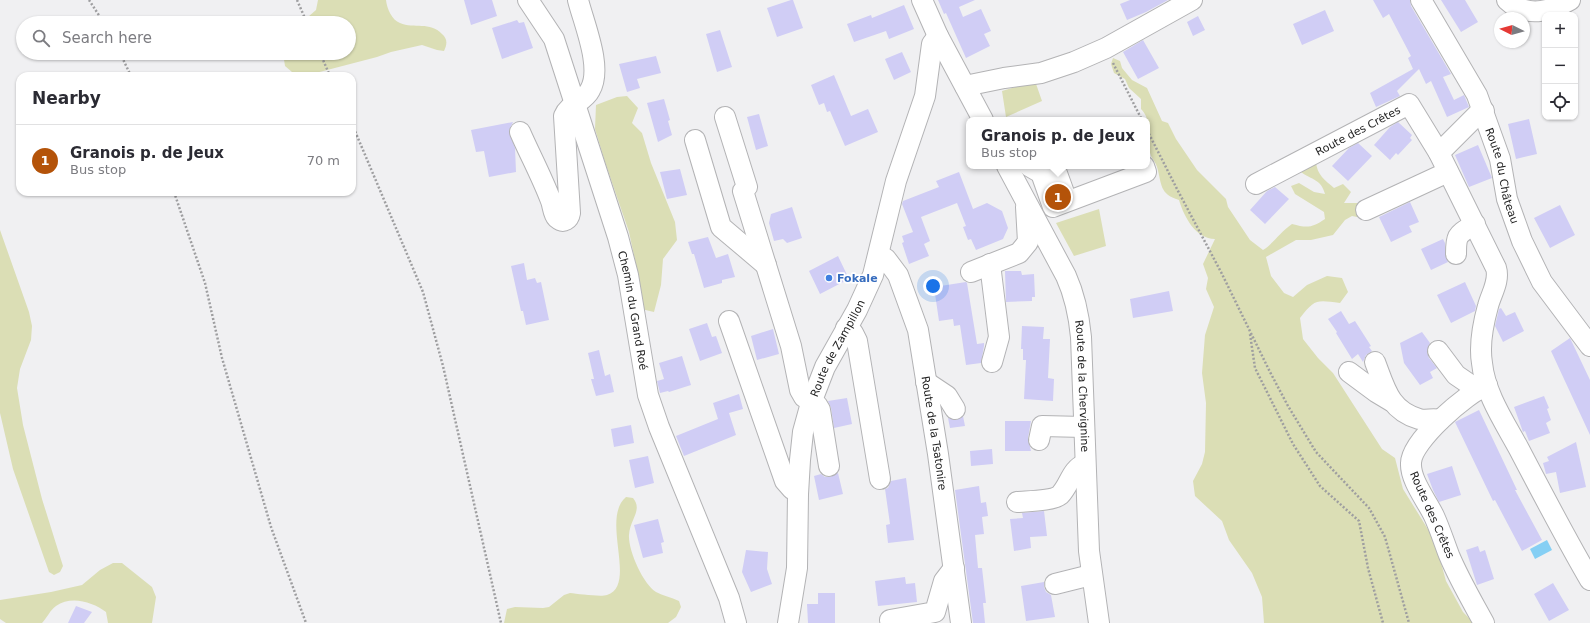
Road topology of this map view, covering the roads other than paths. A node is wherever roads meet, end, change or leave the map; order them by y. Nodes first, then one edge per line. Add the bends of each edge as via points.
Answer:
1 (528, 0) edge
2 (578, 0) edge
3 (922, 0) edge
4 (1192, 0) edge
5 (1421, 0) edge
6 (1507, 0) edge
7 (1570, 0) edge
8 (938, 36) junction
9 (965, 86) junction
10 (575, 105) junction
11 (1484, 111) junction
12 (725, 117) dead end
13 (981, 117) edge
14 (520, 132) dead end
15 (694, 140) dead end
16 (1439, 153) junction
17 (1009, 169) edge
18 (1047, 169) edge
19 (1145, 169) edge
20 (1448, 172) junction
21 (1256, 184) dead end
22 (1026, 201) junction
23 (1366, 210) dead end
24 (1475, 224) junction
25 (1456, 254) dead end
26 (878, 255) junction
27 (990, 264) junction
28 (766, 265) junction
29 (971, 272) dead end
30 (729, 321) dead end
31 (846, 328) junction
32 (1590, 346) edge
33 (1438, 351) dead end
34 (992, 362) dead end
35 (1375, 362) dead end
36 (1349, 372) dead end
37 (926, 382) junction
38 (1482, 387) junction
39 (1391, 401) junction
40 (811, 403) junction
41 (955, 409) dead end
42 (1440, 420) junction
43 (1084, 427) junction
44 (1039, 440) dead end
45 (1085, 464) junction
46 (830, 466) dead end
47 (880, 479) dead end
48 (798, 491) junction
49 (1017, 502) dead end
50 (954, 568) junction
51 (1091, 575) junction
52 (1590, 580) edge
53 (1055, 584) dead end
54 (890, 620) dead end
55 (736, 623) edge
56 (788, 623) edge
57 (961, 623) edge
58 (1098, 623) edge
59 (1484, 623) edge

1 - 10 street, Chemin du Grand Roé via 554,39
2 - 10 street via 592,52 594,80 590,91
3 - 8 street
4 - 9 street via 1106,48 1074,62 1042,73
5 - 11 street, Route du Château via 1468,77
6 - 7 street via 1527,11 1544,12
8 - 9 street
8 - 26 street, Route de Zampillon via 932,42 925,96 896,181
9 - 13 street
10 - 14 street via 566,112 564,123 570,213 567,220 562,221 554,214 549,194
10 - 55 street, Chemin du Grand Roé via 623,255 651,405 729,598
11 - 16 street
11 - 32 street, Route du Château via 1522,241 1542,282
12 - 28 street via 747,187 744,191
15 - 28 street via 721,227
16 - 20 street, Route des Crêtes
16 - 21 street, Route des Crêtes via 1409,104
17 - 22 street, Route de la Chervignine
18 - 19 street via 1068,201 1146,172
20 - 23 street
20 - 24 street, Route des Crêtes
22 - 27 street via 1028,242 1019,252
22 - 43 street, Route de la Chervignine via 1066,276 1076,304 1081,337
24 - 25 street via 1456,239
24 - 38 street, Route des Crêtes via 1497,271 1485,318 1481,348
26 - 31 street, Route de Zampillon via 868,288
26 - 37 street, Route de la Tsatonire via 886,259 901,282 918,330
27 - 29 street
27 - 34 street via 999,337
28 - 40 street via 791,346 800,390
30 - 48 street via 785,481 792,489
31 - 40 street, Route de Zampillon via 827,362
31 - 47 street via 857,341
33 - 38 street via 1456,375
35 - 39 street
36 - 39 street
37 - 41 street via 947,396
37 - 50 street, Route de la Tsatonire
38 - 42 street, Route des Crêtes
38 - 52 street, Route des Crêtes via 1507,445
39 - 42 street via 1410,416 1421,420
40 - 46 street via 820,410
40 - 48 street, Route de Zampillon via 802,438
42 - 59 street, Route des Crêtes via 1414,452 1411,471 1438,524 1452,562
43 - 44 street via 1042,426
43 - 45 street, Route de la Chervignine
45 - 49 street via 1078,466 1059,496
45 - 51 street, Route de la Chervignine
48 - 56 street, Route de Zampillon via 796,568
50 - 54 street via 944,581 935,612
50 - 57 street, Route de la Tsatonire
51 - 53 street
51 - 58 street, Route de la Chervignine

